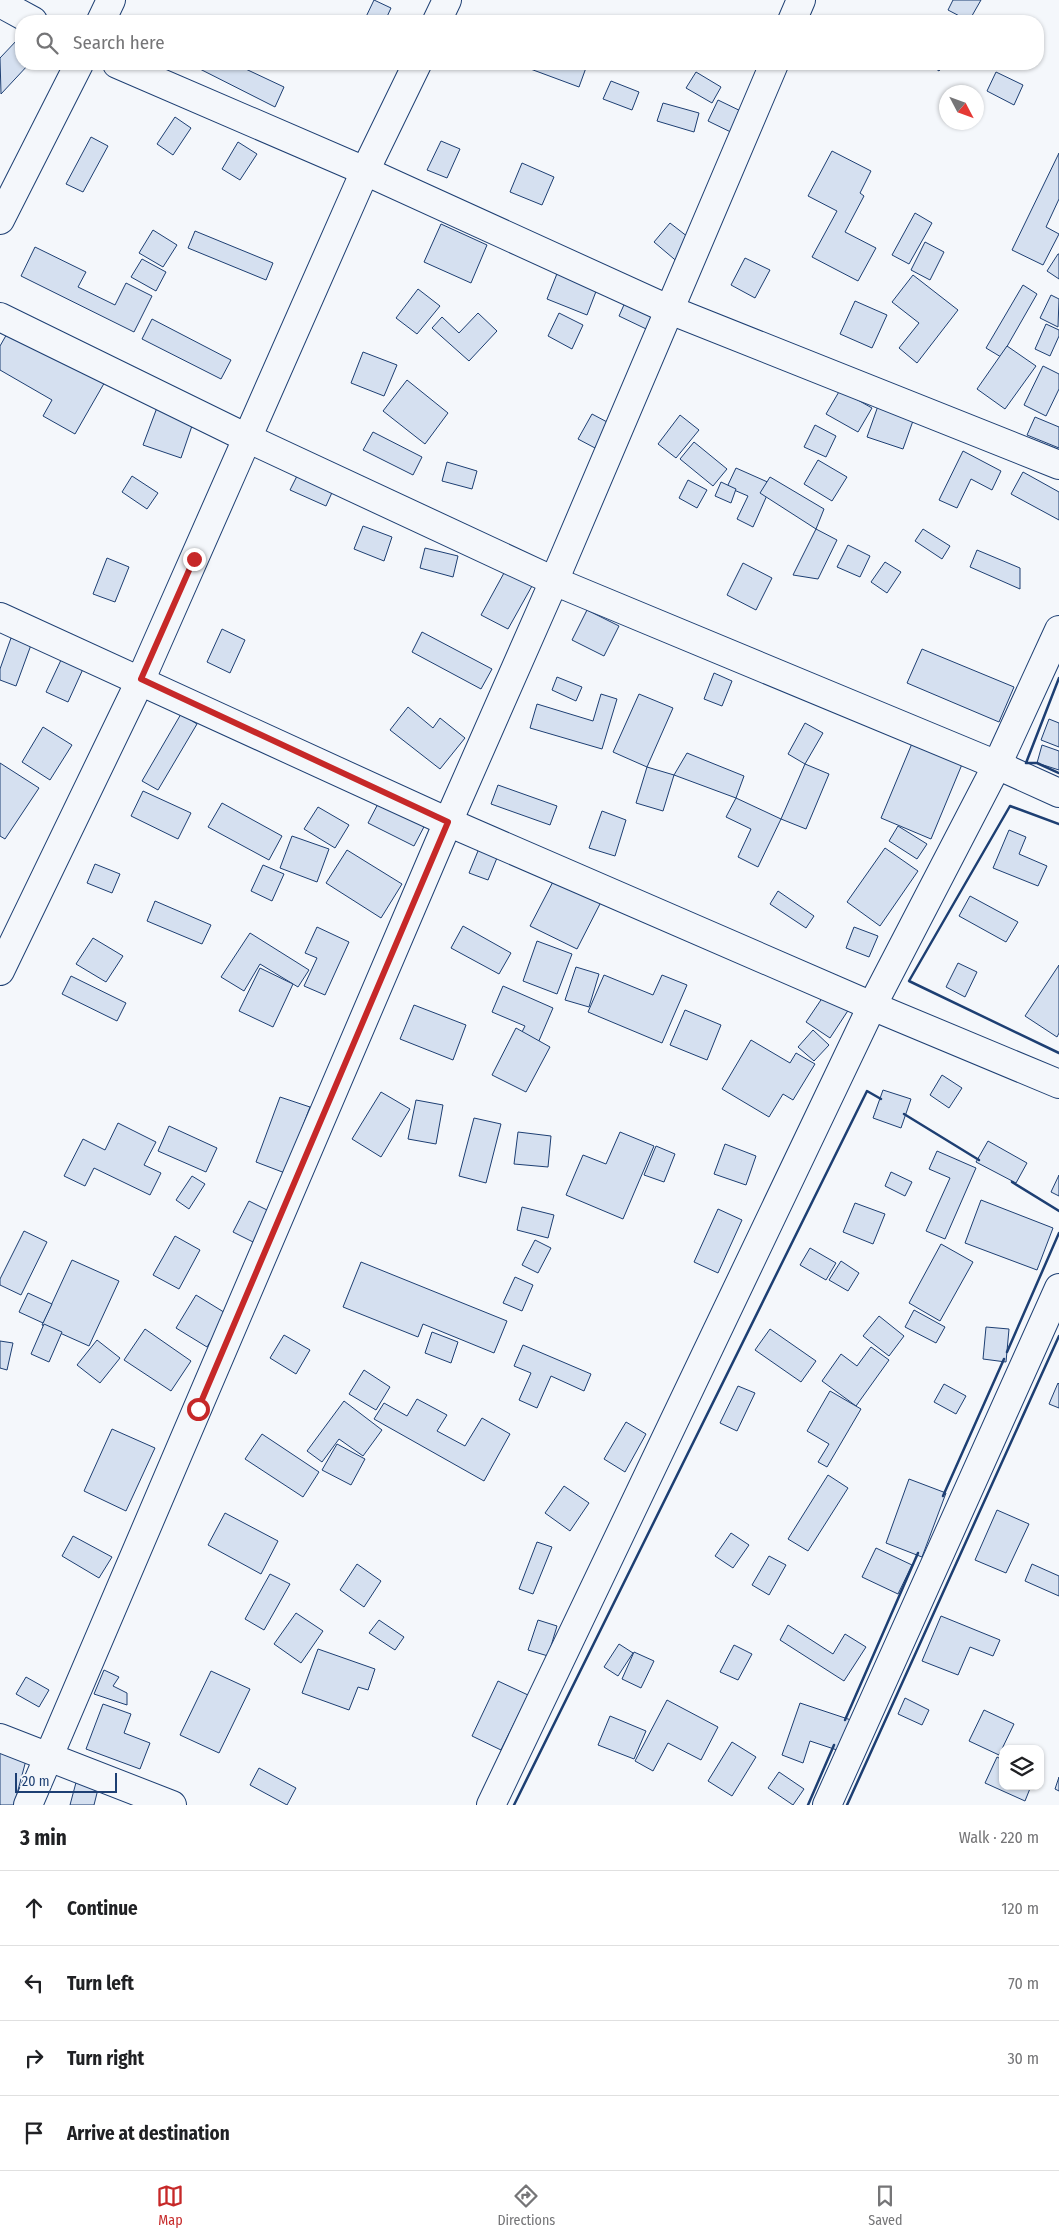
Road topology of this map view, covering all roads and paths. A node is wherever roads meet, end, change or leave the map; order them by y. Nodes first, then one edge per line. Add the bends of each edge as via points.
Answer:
1 (112, 0) edge
2 (448, 0) edge
3 (801, 0) edge
4 (0, 3) edge
5 (22, 15) edge
6 (104, 15) edge
7 (440, 15) edge
8 (795, 15) edge
9 (76, 70) edge
10 (130, 70) edge
11 (414, 70) edge
12 (771, 70) edge
13 (364, 171) junction
14 (0, 220) edge
15 (670, 310) junction
16 (0, 318) edge
17 (247, 438) junction
18 (1059, 465) edge
19 (554, 581) junction
20 (0, 617) edge
21 (1059, 630) edge
22 (141, 679) junction
23 (997, 765) junction
24 (1059, 793) edge
25 (448, 822) junction
26 (0, 971) edge
27 (872, 1006) junction
28 (1059, 1084) edge
29 (1059, 1288) edge
30 (0, 1738) edge
31 (49, 1757) junction
32 (28, 1805) edge
33 (172, 1805) edge
34 (491, 1805) edge
35 (827, 1805) edge

1 - 6 street
2 - 7 street
3 - 8 street
4 - 5 street
9 - 14 street
10 - 13 street
11 - 13 street
12 - 15 street
13 - 15 street
13 - 17 street
15 - 18 street
15 - 19 street
16 - 17 street
17 - 19 street
17 - 22 street
19 - 23 street
19 - 25 street
20 - 22 street
21 - 23 street
22 - 25 street
22 - 26 street
23 - 24 street
23 - 27 street
25 - 27 street
25 - 31 street
27 - 28 street
27 - 34 street
29 - 35 street
30 - 31 street
31 - 32 street
31 - 33 street

